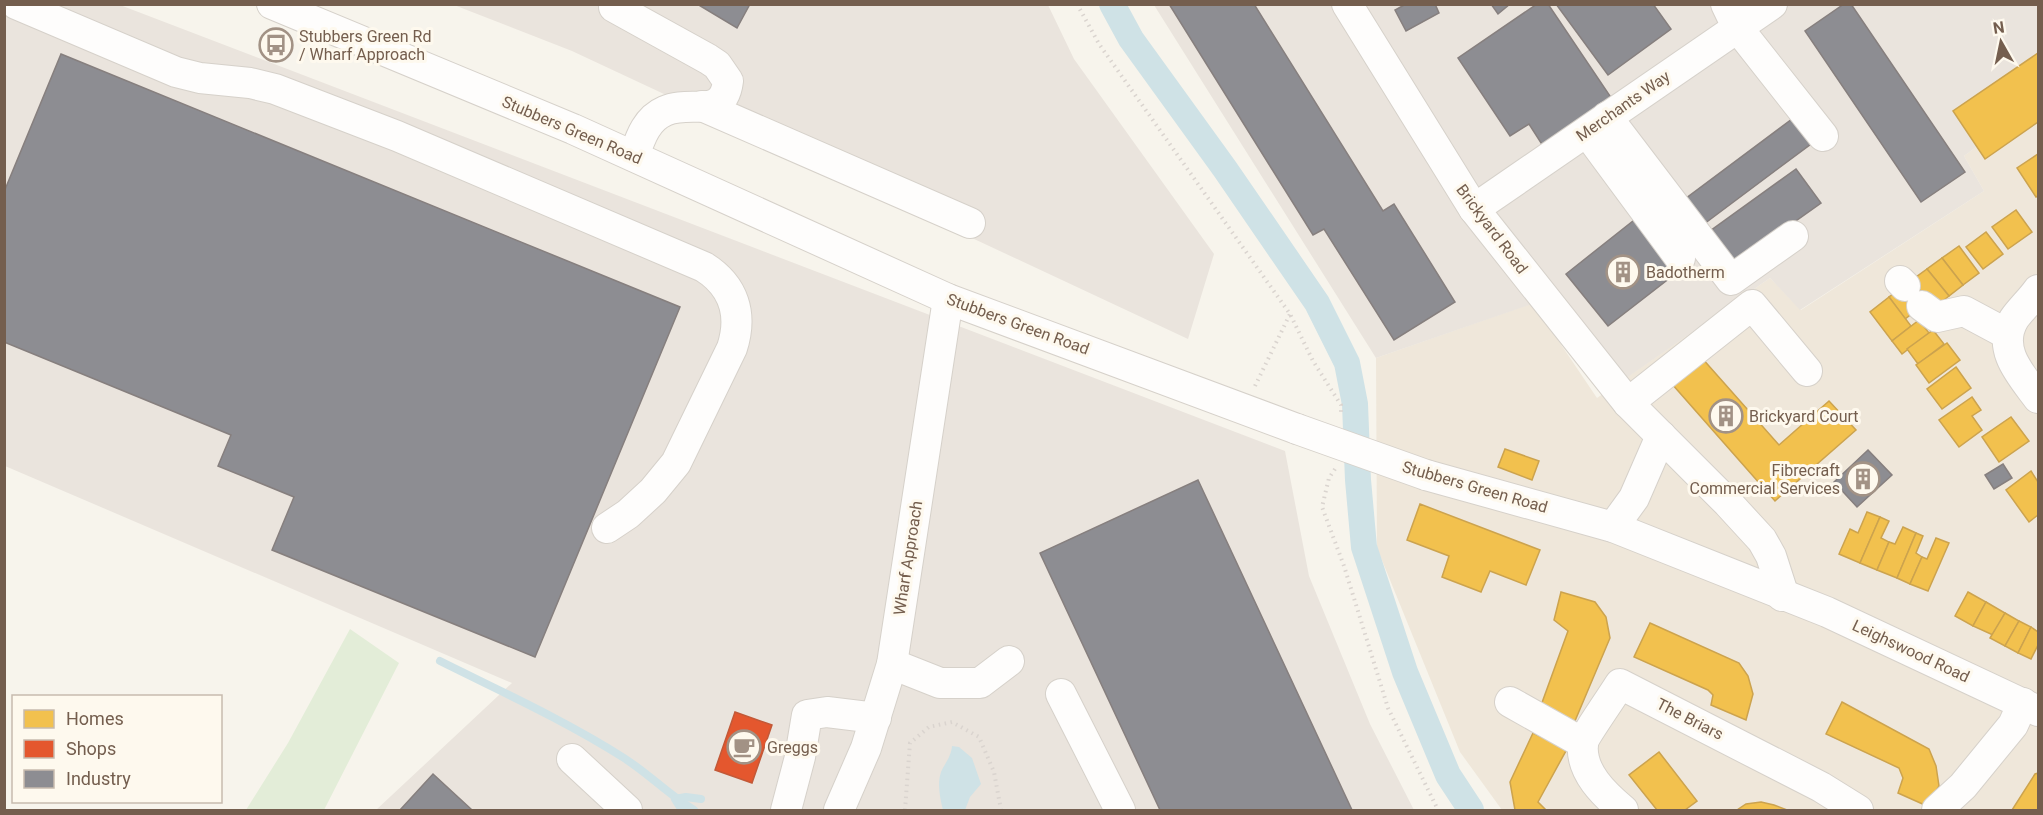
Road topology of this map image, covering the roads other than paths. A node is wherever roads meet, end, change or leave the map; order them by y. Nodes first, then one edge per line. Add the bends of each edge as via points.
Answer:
1 (16, 4) edge
2 (272, 4) edge
3 (1347, 4) edge
4 (1772, 4) edge
5 (614, 7) dead end
6 (1732, 16) edge
7 (702, 106) junction
8 (1597, 124) junction
9 (1822, 136) dead end
10 (634, 156) junction
11 (1474, 209) junction
12 (970, 223) dead end
13 (1793, 236) dead end
14 (1680, 258) dead end
15 (2038, 290) edge
16 (1909, 291) dead end
17 (948, 299) junction
18 (2007, 334) junction
19 (1807, 371) dead end
20 (2038, 398) edge
21 (1628, 403) junction
22 (1661, 436) junction
23 (1613, 527) junction
24 (608, 528) dead end
25 (1782, 596) junction
26 (1009, 661) dead end
27 (892, 664) junction
28 (1060, 694) dead end
29 (1510, 702) dead end
30 (2031, 707) edge
31 (876, 718) junction
32 (1583, 743) junction
33 (572, 759) dead end
34 (1815, 799) edge
35 (627, 810) edge
36 (786, 810) edge
37 (839, 810) edge
38 (1120, 810) edge
39 (1623, 810) edge
40 (1858, 810) edge
41 (1937, 810) edge

1 - 24 street via 176,72 275,89 387,132 717,275 738,316 732,348 676,463 645,499
2 - 10 street, Stubbers Green Road
3 - 11 street, Brickyard Road
4 - 6 street, Merchants Way
5 - 7 street via 717,65 728,81 726,91 720,102
6 - 8 street, Merchants Way
6 - 9 street
7 - 10 street via 663,112 644,130
7 - 12 street
8 - 11 street, Merchants Way
8 - 13 street via 1731,280
8 - 14 street
10 - 17 street, Stubbers Green Road
11 - 21 street, Brickyard Road
15 - 18 street via 2014,318
16 - 18 street via 1937,317 1964,311
17 - 23 street, Stubbers Green Road, bridge via 1426,475
17 - 27 street, Wharf Approach
18 - 20 street via 2007,350 2015,368
19 - 21 street via 1752,305
21 - 22 street, Brickyard Road
22 - 23 street via 1634,498
22 - 25 street, Brickyard Road via 1762,540 1771,556
23 - 25 street, Stubbers Green Road
25 - 30 street, Leighswood Road via 1827,612
26 - 27 street via 980,683 940,683
27 - 31 street, Wharf Approach
28 - 38 street
29 - 32 street
30 - 41 street via 1963,786
31 - 36 street via 827,712 807,715
31 - 37 street, Wharf Approach
32 - 34 street, The Briars via 1620,684
32 - 39 street via 1585,763 1596,782
33 - 35 street
34 - 40 street, The Briars

